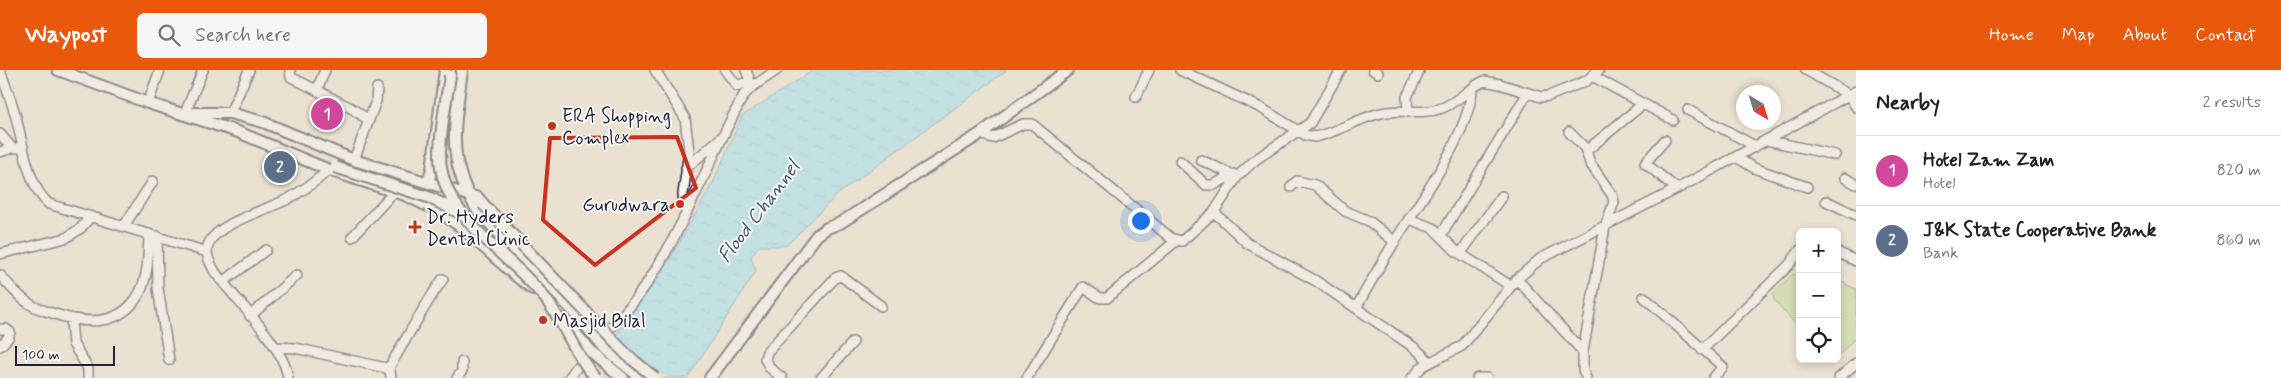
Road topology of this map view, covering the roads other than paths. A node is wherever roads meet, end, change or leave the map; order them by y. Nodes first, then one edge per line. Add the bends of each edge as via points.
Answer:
1 (0, 70) edge
2 (58, 70) edge
3 (160, 70) edge
4 (203, 70) edge
5 (249, 70) edge
6 (290, 70) edge
7 (325, 70) edge
8 (443, 70) edge
9 (451, 70) edge
10 (462, 70) edge
11 (655, 70) edge
12 (725, 70) edge
13 (746, 70) edge
14 (777, 70) edge
15 (1068, 70) edge
16 (1149, 70) edge
17 (1180, 70) edge
18 (1341, 70) edge
19 (1806, 70) edge
20 (1419, 72) dead end
21 (1597, 73) edge
22 (750, 84) junction
23 (377, 88) dead end
24 (317, 90) junction
25 (1472, 90) junction
26 (1852, 93) edge
27 (1527, 94) junction
28 (1136, 97) dead end
29 (148, 103) junction
30 (1643, 104) junction
31 (1856, 107) edge
32 (1688, 110) dead end
33 (1408, 112) junction
34 (185, 113) junction
35 (230, 113) junction
36 (369, 120) junction
37 (1673, 120) dead end
38 (1300, 131) junction
39 (1569, 132) dead end
40 (0, 134) edge
41 (980, 134) junction
42 (724, 136) junction
43 (1665, 140) dead end
44 (1766, 140) junction
45 (1755, 146) junction
46 (12, 148) junction
47 (23, 148) junction
48 (1586, 151) junction
49 (0, 152) edge
50 (1835, 155) dead end
51 (1736, 157) junction
52 (354, 160) junction
53 (1201, 160) dead end
54 (1180, 161) dead end
55 (686, 168) junction
56 (332, 169) junction
57 (385, 169) junction
58 (1235, 176) junction
59 (1845, 178) dead end
60 (153, 181) dead end
61 (426, 181) junction
62 (1856, 184) edge
63 (1807, 186) dead end
64 (1291, 187) dead end
65 (381, 188) junction
66 (1677, 190) junction
67 (394, 192) junction
68 (468, 195) junction
69 (1502, 196) dead end
70 (1826, 201) dead end
71 (688, 212) junction
72 (1214, 212) junction
73 (461, 214) junction
74 (1856, 215) edge
75 (90, 217) junction
76 (1409, 219) junction
77 (124, 226) junction
78 (1605, 227) junction
79 (153, 235) junction
80 (1441, 235) junction
81 (352, 237) dead end
82 (1176, 241) junction
83 (1394, 242) junction
84 (266, 250) dead end
85 (207, 252) junction
86 (0, 254) edge
87 (1460, 254) junction
88 (1841, 254) edge
89 (1796, 255) edge
90 (1856, 261) edge
91 (0, 275) edge
92 (297, 275) dead end
93 (1517, 278) junction
94 (443, 279) dead end
95 (223, 282) junction
96 (1511, 286) junction
97 (1644, 297) dead end
98 (881, 306) dead end
99 (1356, 308) junction
100 (250, 316) junction
101 (71, 320) junction
102 (0, 329) edge
103 (853, 342) dead end
104 (601, 344) junction
105 (0, 346) edge
106 (275, 347) junction
107 (589, 350) junction
108 (1702, 350) junction
109 (1583, 352) junction
110 (169, 360) dead end
111 (462, 362) dead end
112 (1430, 362) junction
113 (1856, 362) edge
114 (388, 369) junction
115 (88, 378) edge
116 (288, 378) edge
117 (391, 378) edge
118 (457, 378) edge
119 (569, 378) edge
120 (596, 378) edge
121 (623, 378) edge
122 (641, 378) edge
123 (655, 378) edge
124 (710, 378) edge
125 (782, 378) edge
126 (820, 378) edge
127 (1027, 378) edge
128 (1413, 378) edge
129 (1477, 378) edge
130 (1487, 378) edge
131 (1586, 378) edge
132 (1713, 378) edge
133 (1838, 378) edge

1 - 47 street
2 - 29 main road
3 - 29 street
4 - 34 street
5 - 35 street
6 - 24 street via 291,77
7 - 24 street
8 - 61 main road
9 - 73 main road, bridge via 440,144 440,166 449,195
10 - 68 main road via 454,146 459,174
11 - 55 street via 685,118
12 - 22 street via 737,86
13 - 22 street
14 - 22 street
15 - 41 main road
16 - 28 street
17 - 38 street via 1261,108
18 - 38 street via 1314,118
19 - 26 street
20 - 33 street via 1407,97
21 - 27 street via 1550,96
21 - 30 street
22 - 42 street
23 - 36 street
24 - 36 street
25 - 27 street via 1484,81
25 - 33 street via 1440,109
25 - 76 street via 1469,110 1435,179
26 - 31 street
26 - 44 street
27 - 80 street
29 - 34 main road
30 - 37 street
30 - 48 street
32 - 45 street
33 - 38 street via 1377,114 1315,137
34 - 35 main road
34 - 56 main road via 238,132 248,130
35 - 52 main road via 263,122
36 - 52 street
38 - 58 street
39 - 48 street
40 - 46 street
41 - 82 street via 993,138 1023,124 1032,124
41 - 124 main road via 817,235
42 - 55 street
42 - 71 street
43 - 66 street via 1645,163
44 - 45 street
44 - 50 street
45 - 51 street
46 - 47 street
46 - 49 street
47 - 75 street via 36,188 44,200
48 - 78 street via 1590,163 1614,198
51 - 63 street via 1754,168
51 - 66 street
52 - 57 main road
53 - 58 street
54 - 58 street via 1206,185
55 - 71 street via 683,194 684,207
56 - 65 main road
56 - 73 main road, bridge via 428,197
56 - 85 street via 287,199 235,221 211,239
57 - 61 main road
57 - 65 main road
58 - 72 street
59 - 62 street
60 - 77 street
61 - 68 main road
64 - 83 street via 1297,181 1315,184 1345,211 1369,222
65 - 67 main road
66 - 78 street
67 - 81 street
67 - 107 main road via 440,212 461,227 556,309
68 - 104 main road via 478,211
68 - 123 main road, bridge via 478,198 626,355
69 - 87 street
70 - 74 street
71 - 104 street via 640,294
72 - 82 street via 1186,239
72 - 99 street via 1247,243 1311,278
73 - 120 main road, bridge via 546,299 583,364
75 - 77 street
75 - 86 street via 82,228 66,238
76 - 80 street via 1433,228
76 - 83 street
77 - 79 street
78 - 93 street via 1540,259
78 - 109 street
79 - 85 street
79 - 101 street via 144,283 134,303 110,320
79 - 110 street
80 - 87 street
82 - 127 street via 1107,298 1100,298 1083,287
83 - 99 street
84 - 95 street
85 - 95 street via 211,265
87 - 96 street
88 - 90 street
89 - 108 street
91 - 101 street via 26,302
92 - 100 street
93 - 96 street
93 - 109 street
94 - 114 street via 416,318
95 - 100 street
96 - 112 street via 1462,346
97 - 108 street
98 - 125 street via 841,276 835,278 767,352 767,364
99 - 112 street
100 - 106 street
101 - 115 street via 73,344 88,368
102 - 105 street via 10,332
103 - 126 street
104 - 122 main road
106 - 114 street via 295,348
106 - 116 street
107 - 119 street
107 - 121 main road
108 - 132 street via 1724,366
109 - 131 street
111 - 118 street via 462,371
112 - 128 street
113 - 133 street
114 - 117 street
129 - 130 street

